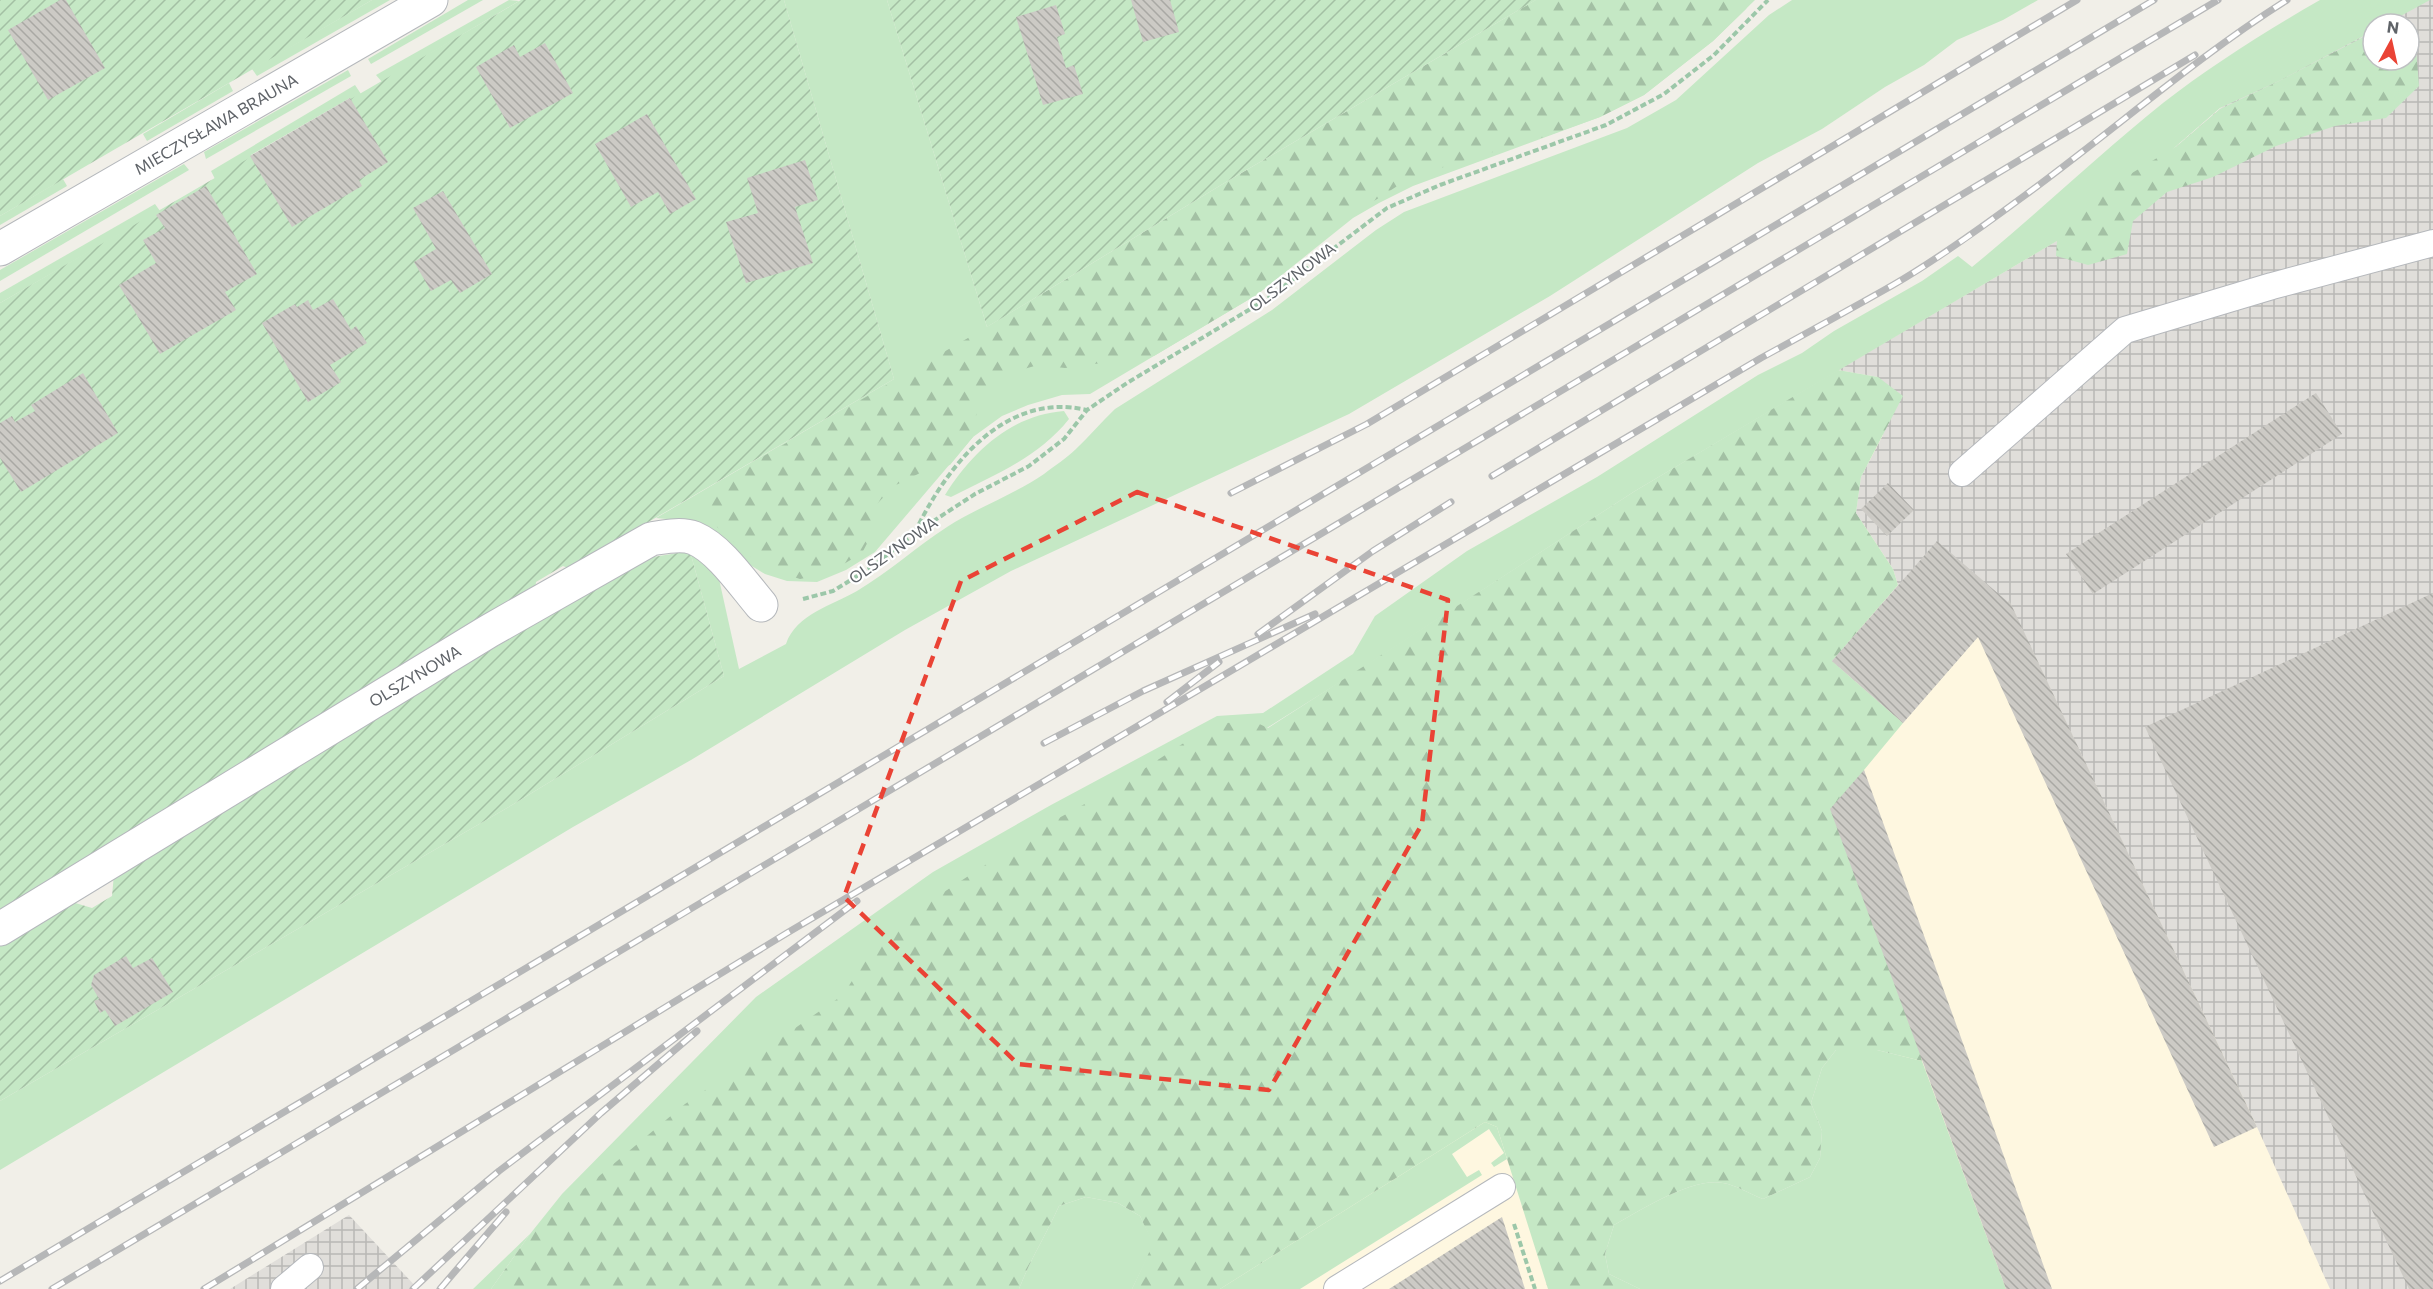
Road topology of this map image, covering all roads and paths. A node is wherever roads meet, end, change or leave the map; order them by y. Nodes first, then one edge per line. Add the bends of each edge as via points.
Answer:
1 (431, 0) edge
2 (1768, 0) edge
3 (2433, 243) edge
4 (0, 249) edge
5 (1088, 410) junction
6 (1962, 473) dead end
7 (915, 533) junction
8 (761, 605) joint
9 (0, 929) edge
10 (1502, 1187) joint
11 (310, 1267) dead end
12 (284, 1289) edge
13 (1337, 1289) edge
14 (1535, 1289) edge

1 - 4 street, MIECZYSŁAWA BRAUNA
2 - 5 path, OLSZYNOWA via 1714,55 1664,94 1606,125 1387,208 1267,299
3 - 6 lane via 2125,330
5 - 7 path, OLSZYNOWA via 1064,439 1029,466 975,494
5 - 7 path via 1068,405 1039,408 994,430 959,461 932,499
7 - 8 path, OLSZYNOWA via 833,591
8 - 9 street, OLSZYNOWA via 711,548 692,537 651,539 489,631
10 - 13 lane
10 - 14 path
11 - 12 lane

